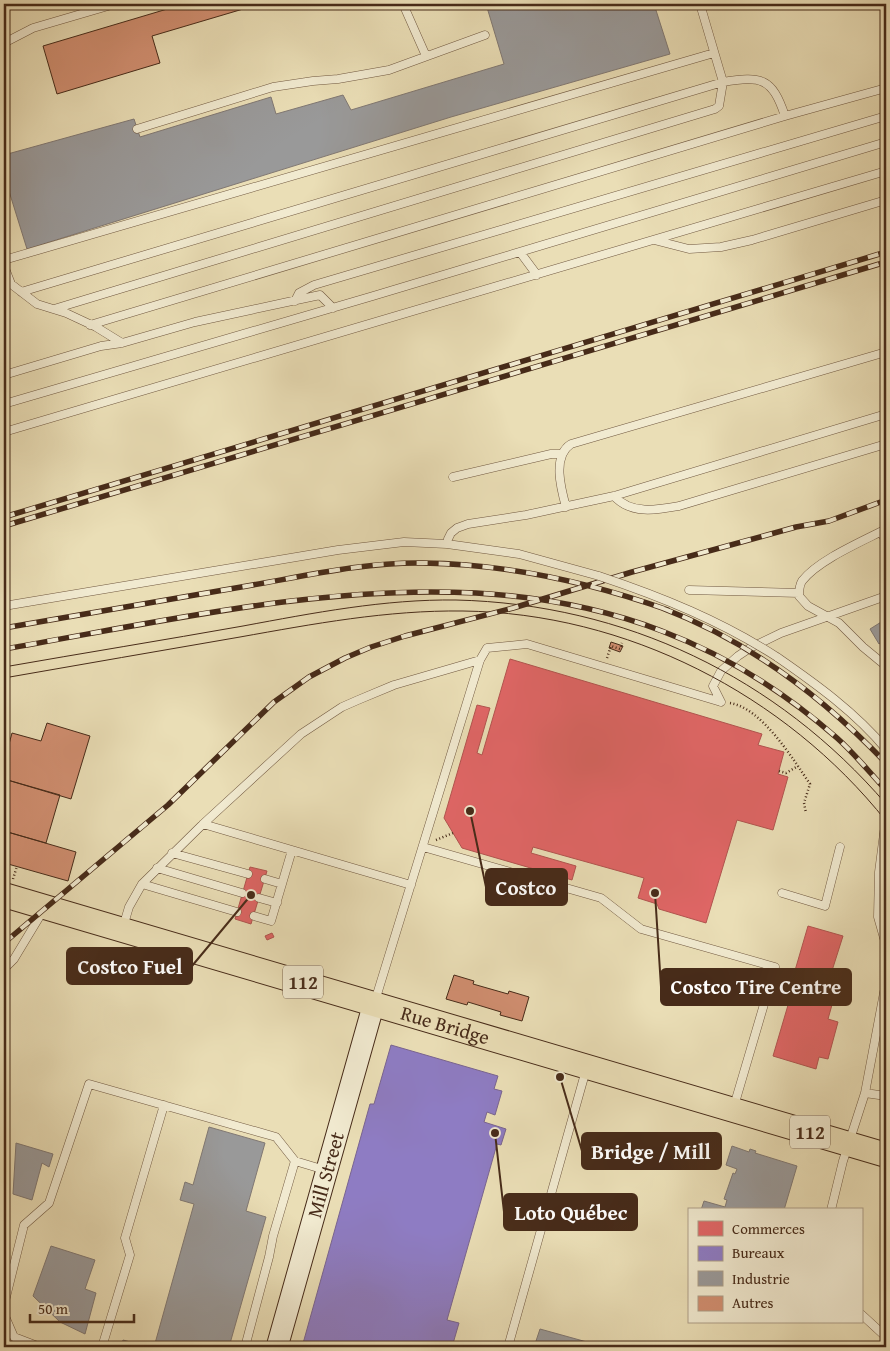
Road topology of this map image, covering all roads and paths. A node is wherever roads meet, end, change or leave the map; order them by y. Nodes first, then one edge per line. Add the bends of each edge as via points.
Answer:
1 (115, 4) edge
2 (404, 4) edge
3 (700, 4) edge
4 (485, 35) dead end
5 (4, 42) edge
6 (714, 53) junction
7 (426, 56) junction
8 (723, 82) junction
9 (886, 88) edge
10 (785, 116) junction
11 (886, 116) edge
12 (137, 129) dead end
13 (886, 142) edge
14 (886, 171) edge
15 (886, 200) edge
16 (654, 240) junction
17 (520, 252) junction
18 (4, 260) edge
19 (4, 266) edge
20 (537, 275) junction
21 (20, 292) junction
22 (296, 301) junction
23 (333, 308) junction
24 (54, 309) junction
25 (90, 325) junction
26 (122, 342) junction
27 (886, 352) edge
28 (4, 374) edge
29 (4, 404) edge
30 (886, 414) edge
31 (4, 432) edge
32 (886, 444) edge
33 (562, 454) junction
34 (453, 477) dead end
35 (614, 496) junction
36 (566, 507) junction
37 (883, 530) edge
38 (886, 541) edge
39 (447, 544) junction
40 (689, 590) dead end
41 (799, 593) junction
42 (886, 596) edge
43 (4, 606) edge
44 (827, 616) junction
45 (622, 643) dead end
46 (610, 649) dead end
47 (480, 660) junction
48 (886, 666) edge
49 (736, 704) dead end
50 (886, 749) edge
51 (798, 766) junction
52 (779, 771) dead end
53 (806, 813) dead end
54 (886, 818) edge
55 (203, 824) junction
56 (453, 833) dead end
57 (443, 836) dead end
58 (423, 846) junction
59 (840, 847) dead end
60 (292, 850) junction
61 (172, 853) junction
62 (17, 866) dead end
63 (157, 868) junction
64 (248, 874) dead end
65 (264, 879) dead end
66 (142, 884) junction
67 (282, 884) junction
68 (411, 884) junction
69 (9, 887) edge
70 (242, 893) dead end
71 (782, 893) dead end
72 (259, 898) dead end
73 (276, 903) junction
74 (46, 907) junction
75 (237, 912) dead end
76 (254, 916) dead end
77 (122, 930) junction
78 (886, 942) edge
79 (4, 969) edge
80 (886, 982) edge
81 (374, 1003) junction
82 (587, 1066) junction
83 (866, 1093) junction
84 (886, 1096) edge
85 (164, 1105) junction
86 (733, 1110) junction
87 (848, 1144) junction
88 (886, 1155) edge
89 (296, 1161) junction
90 (327, 1170) junction
91 (832, 1208) edge
92 (4, 1305) edge
93 (4, 1314) edge
94 (862, 1315) edge
95 (6, 1325) edge
96 (886, 1337) edge
97 (40, 1347) edge
98 (102, 1347) edge
99 (245, 1347) edge
100 (277, 1347) edge
101 (508, 1347) edge

1 - 5 lane via 33,28
2 - 7 lane
3 - 6 lane
4 - 7 lane
6 - 8 lane
6 - 18 lane
7 - 12 lane via 389,70 273,87
8 - 10 lane via 760,79 780,100
8 - 21 lane
8 - 24 lane via 719,106 715,109
9 - 10 lane
10 - 25 lane
11 - 22 lane via 314,285 299,294
13 - 17 lane
14 - 16 lane
15 - 16 lane via 721,247 689,249
16 - 20 lane
17 - 20 lane
17 - 23 lane
19 - 21 lane via 8,279
20 - 31 lane
21 - 24 lane via 37,304
22 - 23 lane via 320,295
22 - 26 lane via 195,322
23 - 29 lane
24 - 25 lane
25 - 26 lane
26 - 28 lane
27 - 33 lane via 571,444
30 - 35 lane
32 - 35 lane via 659,510 634,509
33 - 34 lane
33 - 36 lane via 560,471
35 - 36 lane
36 - 39 lane via 468,524 451,533
37 - 38 lane
37 - 41 lane via 822,564 802,582
39 - 43 lane via 404,542 338,550
39 - 50 lane, bridge via 519,554 599,576 704,616 776,657 837,701
40 - 41 lane
41 - 44 lane via 802,602
42 - 44 lane
44 - 47 lane via 782,633 738,656 721,671 714,686 721,702 527,644 488,648
44 - 48 lane
45 - 46 path via 620,648 611,646
47 - 55 lane via 394,685 342,707 301,734
47 - 58 lane
49 - 51 path via 767,727
51 - 52 path via 786,773
51 - 53 path via 810,784 804,803
54 - 78 lane via 879,872 878,917
55 - 60 lane
55 - 61 lane
56 - 57 path
58 - 68 lane
58 - 86 lane via 601,898 642,929 775,967
59 - 71 lane via 825,906
60 - 67 lane
60 - 68 lane
61 - 63 lane
61 - 64 lane
62 - 69 path
63 - 66 lane
63 - 70 lane
65 - 67 lane
66 - 75 lane
66 - 77 lane via 129,907
67 - 73 lane
68 - 81 lane
69 - 74 main road, Rue Bridge / 112
72 - 73 lane
73 - 76 lane via 271,921
74 - 77 main road, Rue Bridge / 112
74 - 79 lane via 14,959
77 - 81 main road, Rue Bridge / 112
80 - 83 lane
81 - 82 main road, Rue Bridge / 112
81 - 90 street, Mill Street
82 - 86 main road, Rue Bridge / 112
82 - 101 lane
83 - 84 lane
83 - 87 lane
85 - 89 lane via 276,1137
85 - 92 lane via 89,1084 49,1203 24,1225
85 - 98 lane via 125,1238 130,1255
86 - 87 main road, Rue Bridge / 112
87 - 88 main road, Rue Bridge / 112
87 - 91 lane
89 - 90 lane
89 - 99 lane
90 - 100 street, Mill Street
93 - 95 lane
94 - 96 lane
95 - 97 lane via 14,1337

